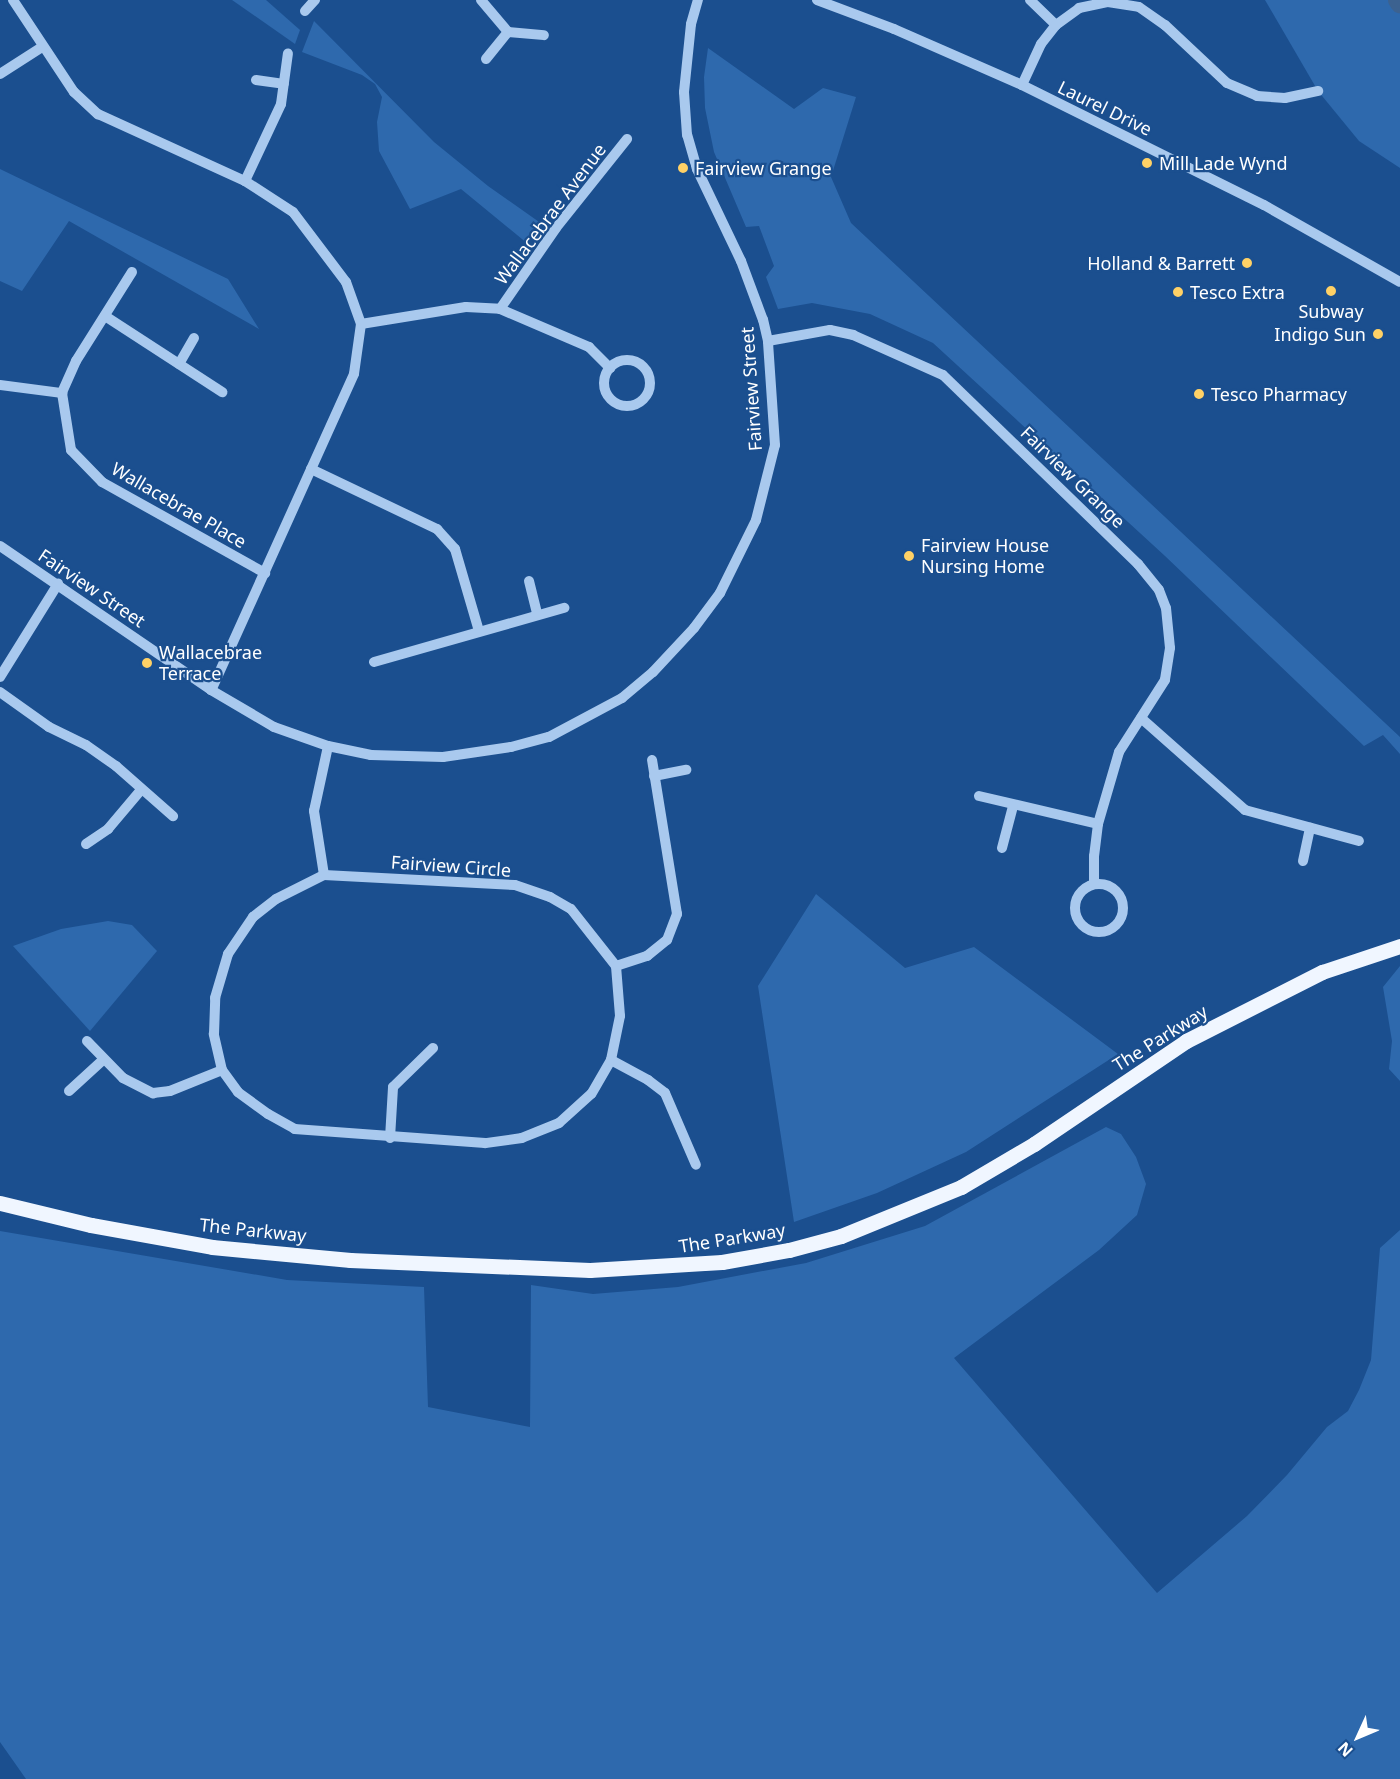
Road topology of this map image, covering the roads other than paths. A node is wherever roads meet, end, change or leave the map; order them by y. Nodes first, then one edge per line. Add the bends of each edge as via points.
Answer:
1 (13, 0) edge
2 (315, 0) edge
3 (481, 0) edge
4 (698, 0) edge
5 (817, 0) edge
6 (1030, 0) edge
7 (305, 11) dead end
8 (1056, 25) junction
9 (508, 32) junction
10 (544, 35) dead end
11 (42, 48) junction
12 (288, 53) dead end
13 (486, 59) dead end
14 (0, 74) edge
15 (256, 80) dead end
16 (284, 84) junction
17 (1022, 85) junction
18 (1318, 91) dead end
19 (627, 139) dead end
20 (245, 181) junction
21 (132, 272) dead end
22 (1400, 282) edge
23 (500, 309) junction
24 (105, 316) junction
25 (361, 324) junction
26 (194, 338) dead end
27 (768, 341) junction
28 (179, 364) junction
29 (610, 368) junction
30 (0, 384) edge
31 (222, 392) dead end
32 (62, 393) junction
33 (311, 469) junction
34 (0, 546) edge
35 (265, 573) junction
36 (529, 581) dead end
37 (58, 584) junction
38 (564, 608) dead end
39 (537, 614) junction
40 (480, 631) junction
41 (374, 662) dead end
42 (0, 677) edge
43 (211, 690) junction
44 (0, 692) edge
45 (1141, 718) junction
46 (328, 746) junction
47 (652, 760) dead end
48 (686, 770) dead end
49 (654, 776) junction
50 (141, 790) junction
51 (979, 796) dead end
52 (1013, 806) junction
53 (172, 816) dead end
54 (1098, 824) junction
55 (1310, 828) junction
56 (1359, 841) dead end
57 (86, 844) dead end
58 (1002, 848) dead end
59 (1303, 861) dead end
60 (324, 875) junction
61 (1094, 884) junction
62 (1400, 946) edge
63 (616, 966) junction
64 (87, 1041) dead end
65 (433, 1048) dead end
66 (104, 1059) junction
67 (610, 1059) junction
68 (222, 1070) junction
69 (69, 1091) dead end
70 (390, 1137) junction
71 (696, 1165) dead end
72 (0, 1203) edge

1 - 11 street
2 - 7 street
3 - 9 street
4 - 27 street, Fairview Street via 691,24 684,92 687,135 697,170 741,261
5 - 17 street, Laurel Drive
6 - 8 street
8 - 17 street via 1041,44
8 - 18 street via 1079,8 1108,2 1139,7 1166,25 1227,83 1257,96 1285,98
9 - 10 street
9 - 13 street
11 - 14 street
11 - 20 street via 74,92 98,114
12 - 16 street
15 - 16 street
16 - 20 street via 280,104
17 - 22 street, Laurel Drive via 1264,205
19 - 23 street, Wallacebrae Avenue via 556,228
20 - 25 street via 293,212 324,250 346,282
21 - 24 street
23 - 25 street, Wallacebrae Avenue via 466,307
23 - 29 street, Wallacebrae Avenue via 589,346
24 - 28 street
24 - 32 street via 76,361
25 - 33 street via 354,374
26 - 28 street
27 - 45 street, Fairview Grange via 830,330 853,335 943,375 1138,564 1159,590 1166,608 1170,648 1165,680
27 - 46 street, Fairview Street via 775,445 756,520 720,593 653,672 622,698 585,720 549,738 511,747 443,758 371,755
28 - 31 street
29 - 29 street via 627,360 645,369 650,381 644,399 626,406 609,398 604,380
30 - 32 street
32 - 35 street, Wallacebrae Place via 71,450 102,483
33 - 35 street
33 - 40 street via 437,529 455,549
34 - 37 street, Fairview Street
35 - 43 street
36 - 39 street
37 - 42 street
37 - 43 street, Fairview Street
38 - 39 street
39 - 40 street
40 - 41 street
43 - 46 street, Fairview Street via 274,727
44 - 50 street via 49,727 86,745
45 - 54 street, Fairview Grange via 1119,752
45 - 55 street via 1245,810
46 - 60 street via 314,811
47 - 49 street
48 - 49 street
49 - 63 street via 677,914 667,940 647,956
50 - 53 street
50 - 57 street via 108,829
51 - 52 street
52 - 54 street
52 - 58 street
54 - 61 street, Fairview Grange
55 - 56 street
55 - 59 street
60 - 63 street, Fairview Circle via 515,885 571,909
60 - 68 street, Fairview Circle via 276,898 228,954 215,998 214,1034
61 - 61 street via 1111,887 1122,902 1120,920 1104,932 1084,927 1075,914 1076,898
62 - 72 main road, The Parkway via 1322,972 1186,1041 1034,1144 961,1187 841,1236 789,1250 722,1262 591,1270 351,1260 212,1247 91,1225
63 - 67 street, Fairview Circle via 620,1016
64 - 66 street
65 - 70 street via 393,1087
66 - 68 street via 123,1078 153,1093 170,1091
66 - 69 street
67 - 70 street, Fairview Circle via 591,1094 559,1123 522,1138 485,1143
67 - 71 street via 665,1093
68 - 70 street, Fairview Circle via 238,1092 295,1129

